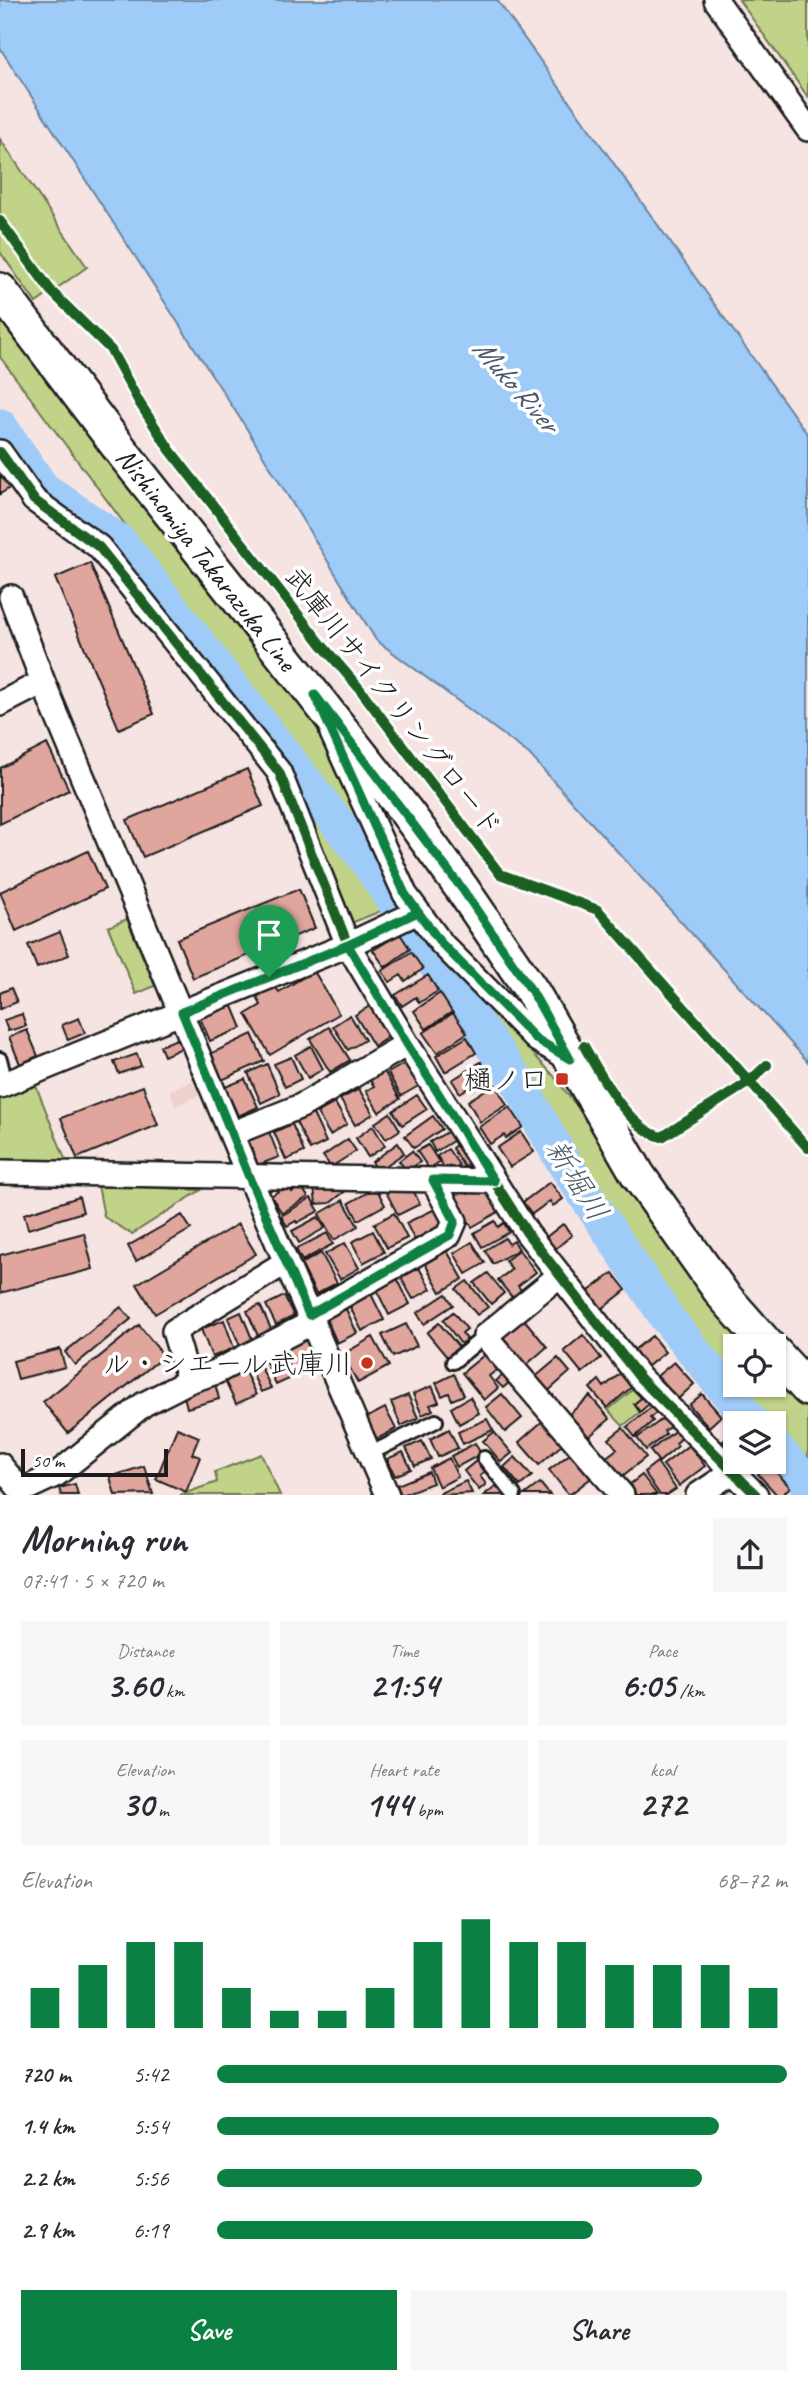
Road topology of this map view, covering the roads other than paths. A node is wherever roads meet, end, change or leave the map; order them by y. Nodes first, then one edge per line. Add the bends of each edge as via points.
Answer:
1 (716, 0) edge
2 (808, 129) edge
3 (0, 290) edge
4 (0, 452) edge
5 (11, 597) dead end
6 (43, 682) junction
7 (315, 695) junction
8 (0, 704) edge
9 (418, 912) junction
10 (348, 945) junction
11 (182, 1012) junction
12 (407, 1044) junction
13 (0, 1059) edge
14 (570, 1059) junction
15 (3, 1085) edge
16 (231, 1134) junction
17 (0, 1171) edge
18 (249, 1177) junction
19 (433, 1180) junction
20 (494, 1181) junction
21 (286, 1262) junction
22 (559, 1276) junction
23 (311, 1318) junction
24 (757, 1334) edge
25 (485, 1336) junction
26 (453, 1362) dead end
27 (786, 1365) edge
28 (189, 1381) junction
29 (808, 1389) edge
30 (436, 1421) dead end
31 (369, 1454) junction
32 (484, 1458) dead end
33 (723, 1460) edge
34 (0, 1465) edge
35 (730, 1474) edge
36 (737, 1474) edge
37 (387, 1495) edge
38 (514, 1495) edge
39 (622, 1495) edge
40 (698, 1495) edge
41 (756, 1495) edge

1 - 2 street
3 - 7 main road, Nishinomiya Takarazuka Line via 122,453
4 - 10 street via 34,500 99,547 279,772
5 - 6 street
6 - 8 street
6 - 11 street
7 - 9 street via 405,894
7 - 14 main road, Nishinomiya Takarazuka Line via 463,890 533,993
9 - 10 street
9 - 14 street via 441,943 536,1039
10 - 11 street
10 - 12 street
11 - 15 street
11 - 16 street
12 - 16 street via 301,1106
12 - 20 street
13 - 15 lane
14 - 24 main road, Nishinomiya Takarazuka Line via 665,1216
16 - 18 street
17 - 18 street
18 - 19 street
18 - 21 street
19 - 20 street
19 - 23 street via 455,1221 450,1235
20 - 22 street
21 - 23 street
21 - 28 street via 174,1331
22 - 25 street
22 - 33 street via 640,1378
23 - 28 street via 216,1372
23 - 31 street
25 - 26 lane
25 - 39 street
27 - 29 main road
28 - 34 street via 144,1405 57,1474 27,1489 18,1487
30 - 31 lane
31 - 37 street
32 - 38 lane
35 - 40 street
36 - 41 street

